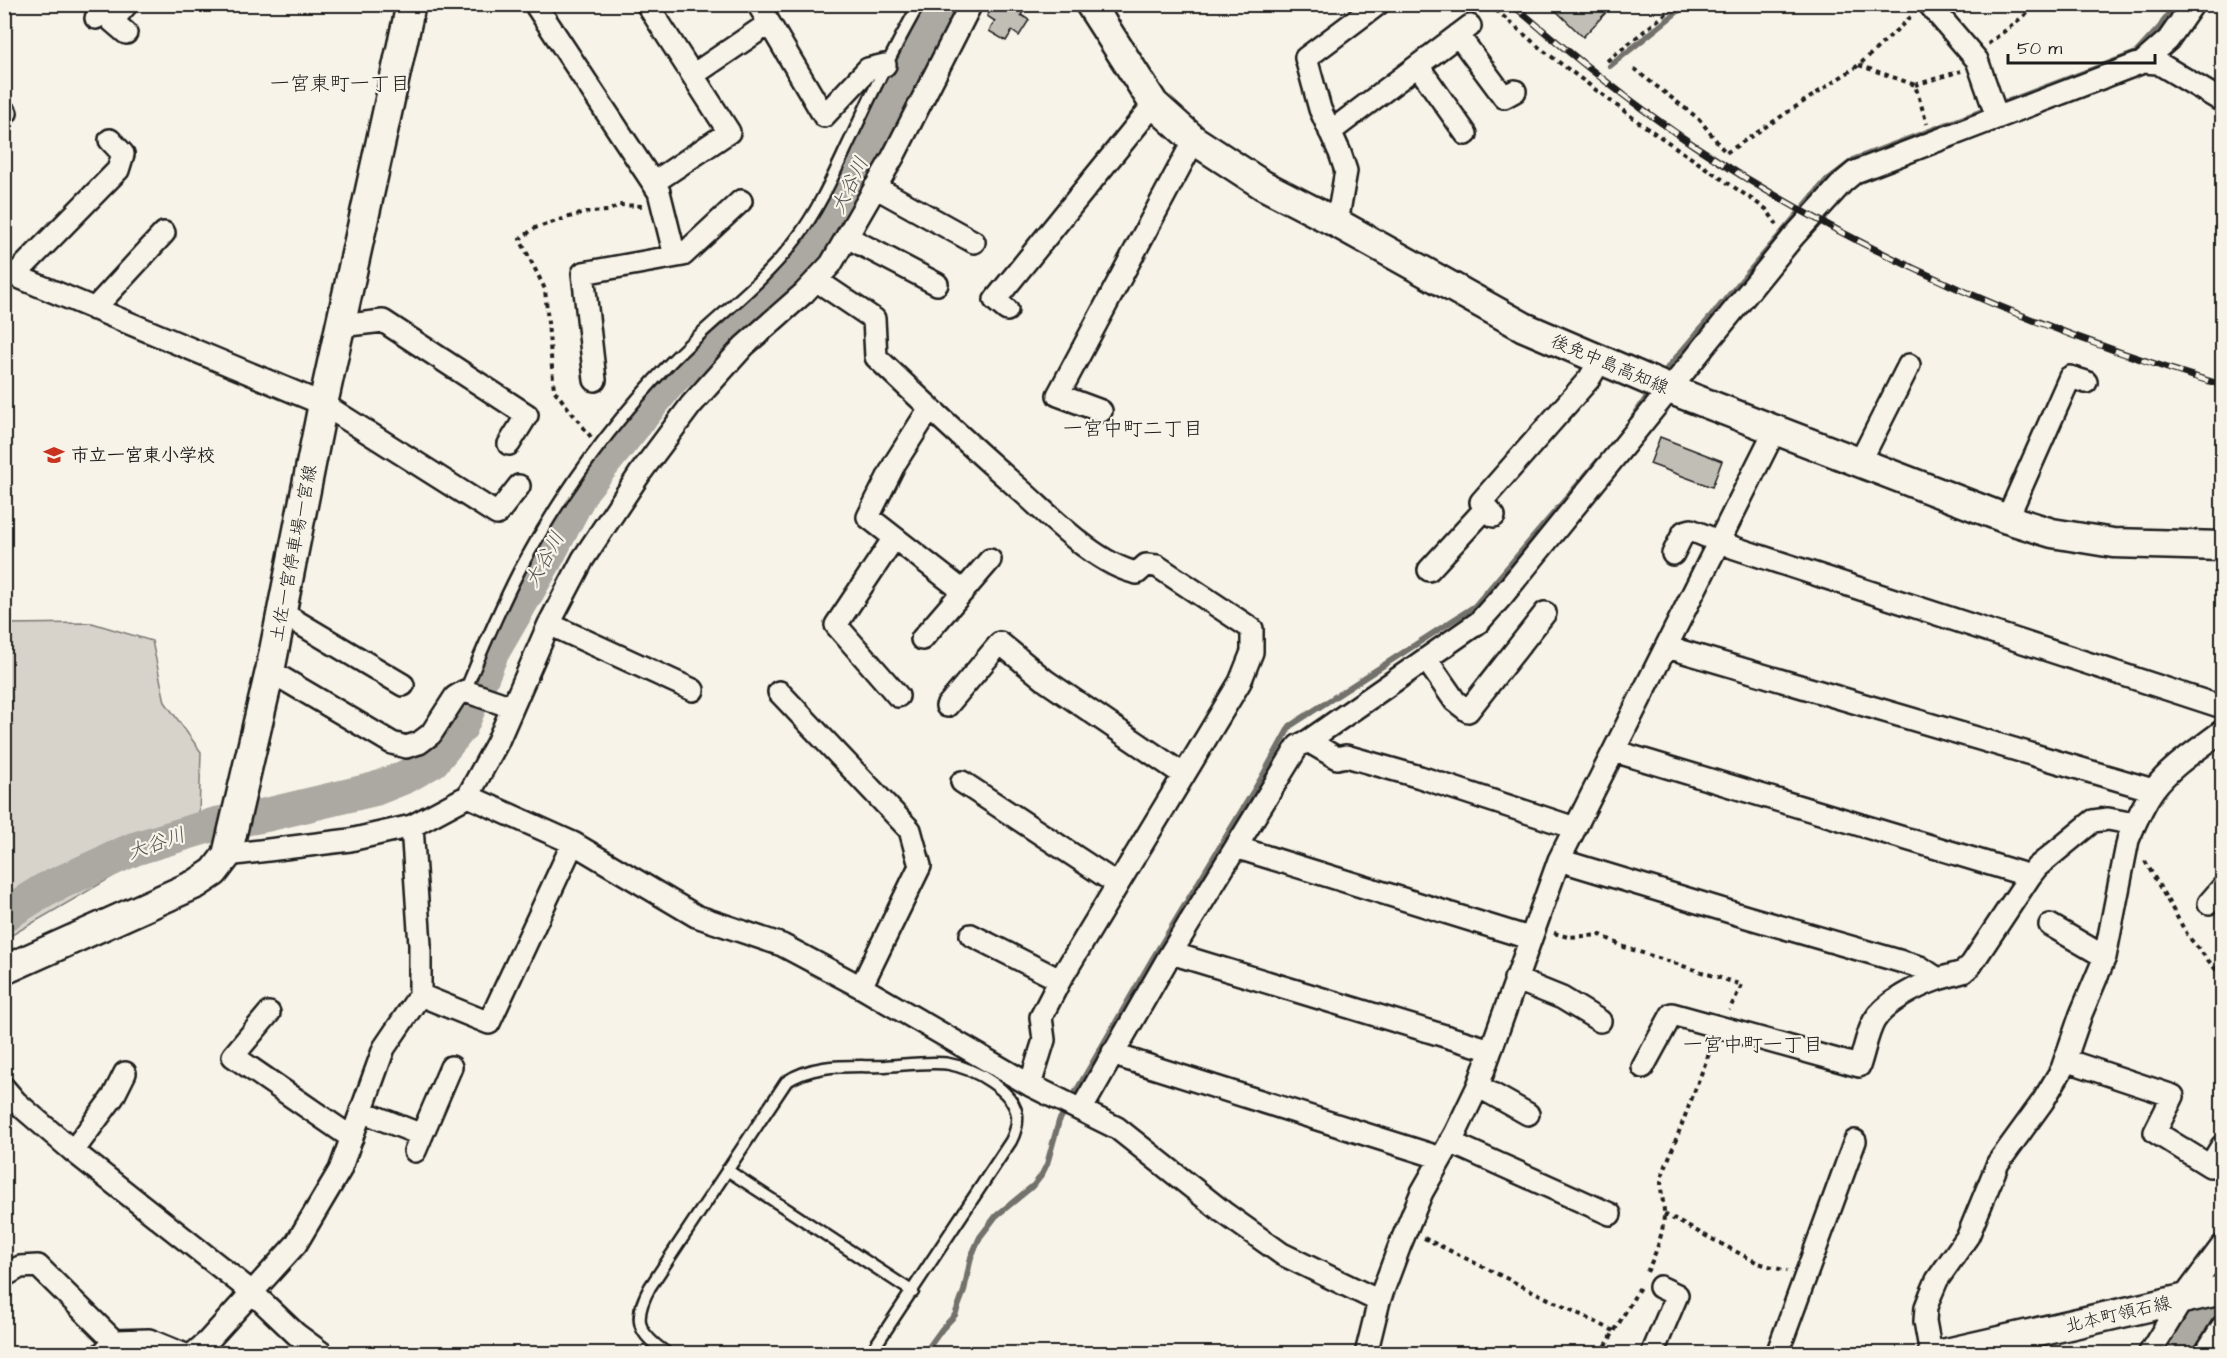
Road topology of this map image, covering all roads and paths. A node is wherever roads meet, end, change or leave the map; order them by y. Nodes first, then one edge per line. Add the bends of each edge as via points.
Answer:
1 (127, 4) edge
2 (411, 4) edge
3 (535, 4) edge
4 (647, 4) edge
5 (758, 4) edge
6 (919, 4) edge
7 (971, 4) edge
8 (1377, 4) edge
9 (1489, 4) edge
10 (1678, 4) edge
11 (2039, 4) edge
12 (2193, 4) edge
13 (1096, 6) edge
14 (1922, 8) edge
15 (768, 24) junction
16 (126, 33) dead end
17 (1607, 61) dead end
18 (1976, 61) junction
19 (2143, 62) junction
20 (885, 65) junction
21 (1859, 65) junction
22 (1418, 66) junction
23 (1634, 69) dead end
24 (693, 75) junction
25 (1915, 85) junction
26 (1515, 91) dead end
27 (2223, 101) edge
28 (1154, 104) junction
29 (1925, 117) dead end
30 (1997, 117) junction
31 (1330, 132) junction
32 (1467, 134) dead end
33 (110, 140) dead end
34 (1194, 140) junction
35 (653, 183) junction
36 (875, 187) junction
37 (741, 201) dead end
38 (1337, 223) junction
39 (1777, 225) dead end
40 (164, 233) dead end
41 (847, 237) junction
42 (974, 242) dead end
43 (675, 256) junction
44 (10, 273) edge
45 (816, 280) junction
46 (937, 284) dead end
47 (94, 309) junction
48 (1007, 310) dead end
49 (340, 326) junction
50 (1600, 361) junction
51 (1909, 365) dead end
52 (595, 380) dead end
53 (2086, 382) dead end
54 (1660, 385) junction
55 (323, 404) junction
56 (930, 408) junction
57 (1101, 411) dead end
58 (1775, 430) junction
59 (509, 444) dead end
60 (1860, 462) junction
61 (519, 486) dead end
62 (2007, 519) junction
63 (894, 538) junction
64 (1720, 541) junction
65 (2223, 546) edge
66 (1673, 554) dead end
67 (990, 560) dead end
68 (1429, 570) dead end
69 (963, 591) junction
70 (282, 613) junction
71 (1545, 613) dead end
72 (549, 624) junction
73 (922, 639) dead end
74 (1667, 647) junction
75 (1426, 658) junction
76 (270, 671) junction
77 (403, 685) dead end
78 (693, 690) dead end
79 (465, 691) junction
80 (779, 692) dead end
81 (898, 696) dead end
82 (947, 706) dead end
83 (512, 707) junction
84 (2223, 707) edge
85 (2223, 730) edge
86 (1308, 741) junction
87 (1614, 751) junction
88 (1184, 775) junction
89 (962, 782) dead end
90 (2153, 790) junction
91 (468, 796) junction
92 (412, 826) junction
93 (1575, 828) junction
94 (2132, 830) junction
95 (573, 843) junction
96 (1237, 845) junction
97 (227, 854) junction
98 (1559, 860) junction
99 (2030, 876) junction
100 (1117, 885) junction
101 (2050, 925) dead end
102 (1532, 933) junction
103 (971, 935) dead end
104 (1171, 953) junction
105 (2104, 957) junction
106 (4, 970) edge
107 (2223, 977) edge
108 (1938, 978) junction
109 (1515, 979) junction
110 (1060, 980) junction
111 (861, 987) junction
112 (420, 994) junction
113 (269, 1013) dead end
114 (1600, 1021) dead end
115 (1720, 1027) junction
116 (1491, 1050) junction
117 (1113, 1052) junction
118 (2065, 1060) junction
119 (451, 1067) dead end
120 (1643, 1067) dead end
121 (125, 1073) dead end
122 (1030, 1085) junction
123 (1478, 1086) junction
124 (4, 1088) edge
125 (1073, 1106) junction
126 (362, 1111) junction
127 (1528, 1114) dead end
128 (352, 1138) junction
129 (1855, 1141) dead end
130 (2223, 1146) edge
131 (1445, 1150) junction
132 (73, 1151) junction
133 (727, 1170) junction
134 (1610, 1214) dead end
135 (1664, 1214) junction
136 (1407, 1229) junction
137 (2223, 1246) edge
138 (4, 1276) edge
139 (1805, 1277) junction
140 (1649, 1282) junction
141 (2223, 1290) edge
142 (913, 1292) junction
143 (253, 1293) junction
144 (2182, 1300) junction
145 (1379, 1301) junction
146 (2223, 1327) edge
147 (1614, 1331) junction
148 (108, 1347) edge
149 (183, 1353) edge
150 (193, 1353) edge
151 (323, 1353) edge
152 (668, 1353) edge
153 (870, 1353) edge
154 (1366, 1353) edge
155 (1601, 1353) edge
156 (1652, 1353) edge
157 (1777, 1353) edge
158 (1931, 1353) edge
159 (1942, 1353) edge
160 (2149, 1353) edge
161 (2205, 1353) edge

1 - 16 street via 112,21
2 - 49 main road, 土佐一宮停車場一宮線
3 - 35 street
4 - 24 street
5 - 15 street
6 - 20 lane
7 - 36 street
8 - 31 street via 1306,58
9 - 39 path via 1640,123 1766,208
10 - 17 path
11 - 18 path
12 - 19 street via 2168,40
13 - 28 main road, 後免中島高知線
14 - 18 street
14 - 21 path
15 - 20 street via 824,116 868,69
15 - 24 street
18 - 25 path
18 - 30 street
19 - 27 street via 2158,63
19 - 30 street
20 - 79 lane via 817,208 797,238 770,270 672,361 599,447 565,495 519,572
21 - 23 path via 1726,153 1699,119
21 - 25 path
22 - 26 street via 1464,31 1504,97
22 - 31 street
22 - 32 street
24 - 35 street via 729,132
25 - 29 path
28 - 34 main road, 後免中島高知線
28 - 48 street via 995,300
30 - 54 street via 1855,172
31 - 38 street via 1346,171
33 - 44 street via 123,154 118,170
34 - 38 main road, 後免中島高知線 via 1263,185
34 - 57 street via 1058,395
35 - 43 street via 659,192
36 - 41 street
36 - 42 street
37 - 43 street via 683,255
38 - 50 main road, 後免中島高知線 via 1524,327
40 - 47 street
41 - 45 street
41 - 46 street
43 - 52 street via 583,273
44 - 47 street
45 - 56 street via 874,320 876,357
45 - 72 street via 744,346 691,405 640,472 583,559
47 - 55 street
49 - 55 main road, 土佐一宮停車場一宮線
49 - 59 street via 383,321 527,415
50 - 54 main road, 後免中島高知線
50 - 68 street via 1589,379 1481,502 1490,512
51 - 60 street
53 - 62 street via 2070,377
54 - 58 main road, 後免中島高知線
54 - 75 street via 1503,595 1479,622
55 - 61 street via 497,514
55 - 70 main road, 土佐一宮停車場一宮線
56 - 63 street via 895,462 868,517
56 - 88 street via 1078,541 1123,570 1137,573 1146,565 1157,566 1252,629 1252,652 1240,682
58 - 60 main road, 後免中島高知線
58 - 64 street
60 - 62 main road, 後免中島高知線
62 - 65 main road, 後免中島高知線 via 2052,533 2113,543
63 - 69 street
63 - 81 street via 836,625
64 - 66 street via 1691,530 1684,532
64 - 74 street
64 - 84 street
67 - 69 street
69 - 73 street
70 - 76 main road, 土佐一宮停車場一宮線
70 - 77 street
71 - 75 street via 1468,711 1455,701
72 - 78 street
72 - 83 street
74 - 87 street
74 - 90 street
75 - 86 street
76 - 79 street via 392,743 406,747 431,734 455,697
76 - 97 main road, 土佐一宮停車場一宮線
79 - 83 street
80 - 111 street via 910,830 920,866
82 - 88 street via 1000,643 1046,681
83 - 91 street
85 - 90 street via 2172,768
86 - 93 street via 1337,758 1346,756 1420,777
86 - 96 street via 1298,746
87 - 93 street
87 - 99 street
88 - 100 street
89 - 100 street
90 - 94 street
91 - 92 street
91 - 95 street
92 - 97 street via 350,840
92 - 112 street
93 - 98 street
94 - 99 street via 2108,819 2093,821
94 - 105 street
94 - 107 path via 2154,880 2188,936
95 - 111 street via 696,916 782,945
95 - 112 street via 489,1023
96 - 102 street
96 - 104 street
97 - 106 main road, 土佐一宮停車場一宮線 via 214,872 196,884
98 - 102 street
98 - 108 street via 1920,967
99 - 108 street via 1971,965 1963,972
100 - 110 street
101 - 105 street
102 - 109 street
102 - 115 path via 1601,935 1624,947 1742,985
103 - 110 street
104 - 116 street
104 - 117 street
105 - 118 street
108 - 115 street via 1893,1002 1875,1020 1859,1066
109 - 114 street via 1562,998
109 - 116 street
110 - 122 street via 1041,1017 1044,1040
111 - 122 street
112 - 126 street via 384,1048
113 - 128 street via 233,1056
115 - 120 street via 1672,1014
115 - 135 path via 1662,1176
116 - 123 street
117 - 125 street
117 - 131 street
118 - 130 street via 2173,1096 2155,1132 2210,1166
118 - 158 street via 2043,1101 1998,1163 1968,1236 1930,1294 1925,1322
119 - 126 street via 418,1143
121 - 132 street via 113,1097
122 - 125 street
123 - 127 street
123 - 131 street
124 - 132 street
125 - 145 street via 1117,1128 1282,1254
126 - 128 street
128 - 143 street via 340,1170 296,1244
129 - 139 street
131 - 134 street
131 - 136 street
132 - 143 street
133 - 142 lane
133 - 142 lane via 773,1100 800,1073 820,1068 949,1064 981,1075 998,1086 1017,1112 1011,1141
133 - 152 lane via 642,1302 641,1331
135 - 139 path via 1758,1263
135 - 140 path
136 - 145 street
136 - 147 path
137 - 144 street
138 - 148 street via 20,1267 38,1266
139 - 157 street
140 - 147 path
140 - 156 street via 1677,1295
141 - 144 main road, 北本町領石線
142 - 153 lane
143 - 150 street
143 - 151 street via 296,1334
144 - 159 main road, 北本町領石線
144 - 160 street
145 - 154 street
146 - 161 street
147 - 155 path
148 - 149 street via 149,1340

